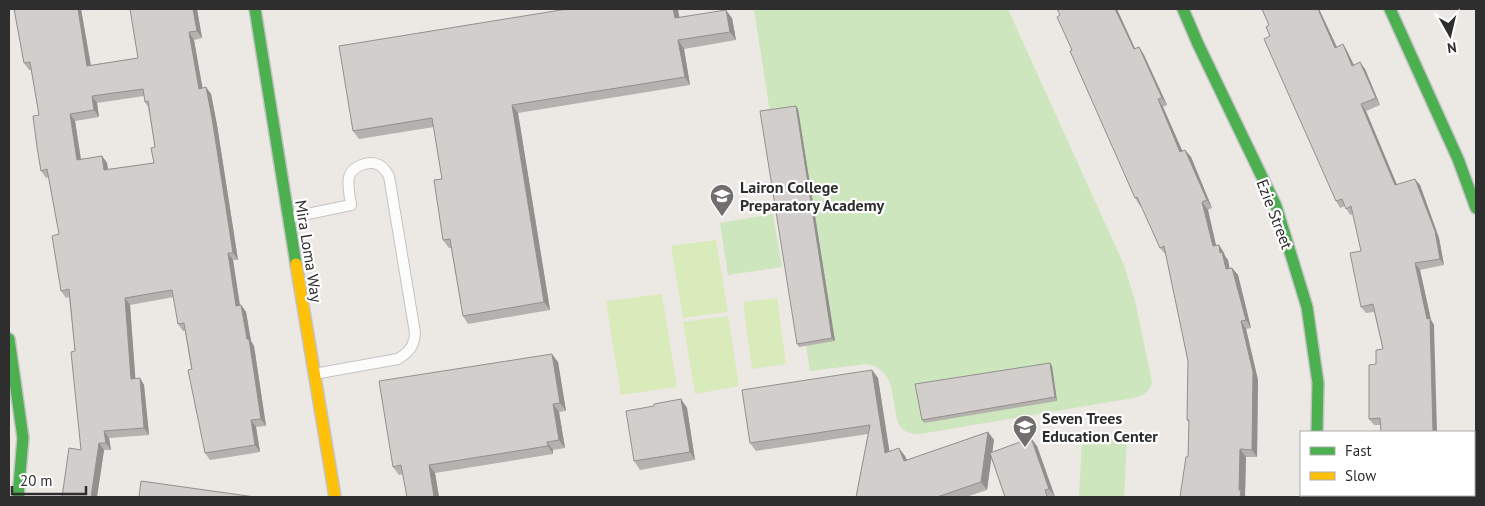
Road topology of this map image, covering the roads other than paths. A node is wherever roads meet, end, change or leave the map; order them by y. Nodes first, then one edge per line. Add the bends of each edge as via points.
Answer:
1 (255, 9) edge
2 (1184, 9) edge
3 (1390, 9) edge
4 (1476, 208) edge
5 (288, 218) junction
6 (9, 339) edge
7 (313, 374) junction
8 (1317, 431) edge
9 (18, 497) edge
10 (335, 497) edge

1 - 5 street, Mira Loma Way
2 - 8 street, Ezie Street via 1279,215 1307,307 1318,383
3 - 4 street via 1458,159
5 - 7 street, Mira Loma Way
5 - 7 lane via 351,205 349,177 355,168 366,163 377,163 389,176 415,333 414,344 398,359
6 - 9 street via 23,438
7 - 10 street, Mira Loma Way

